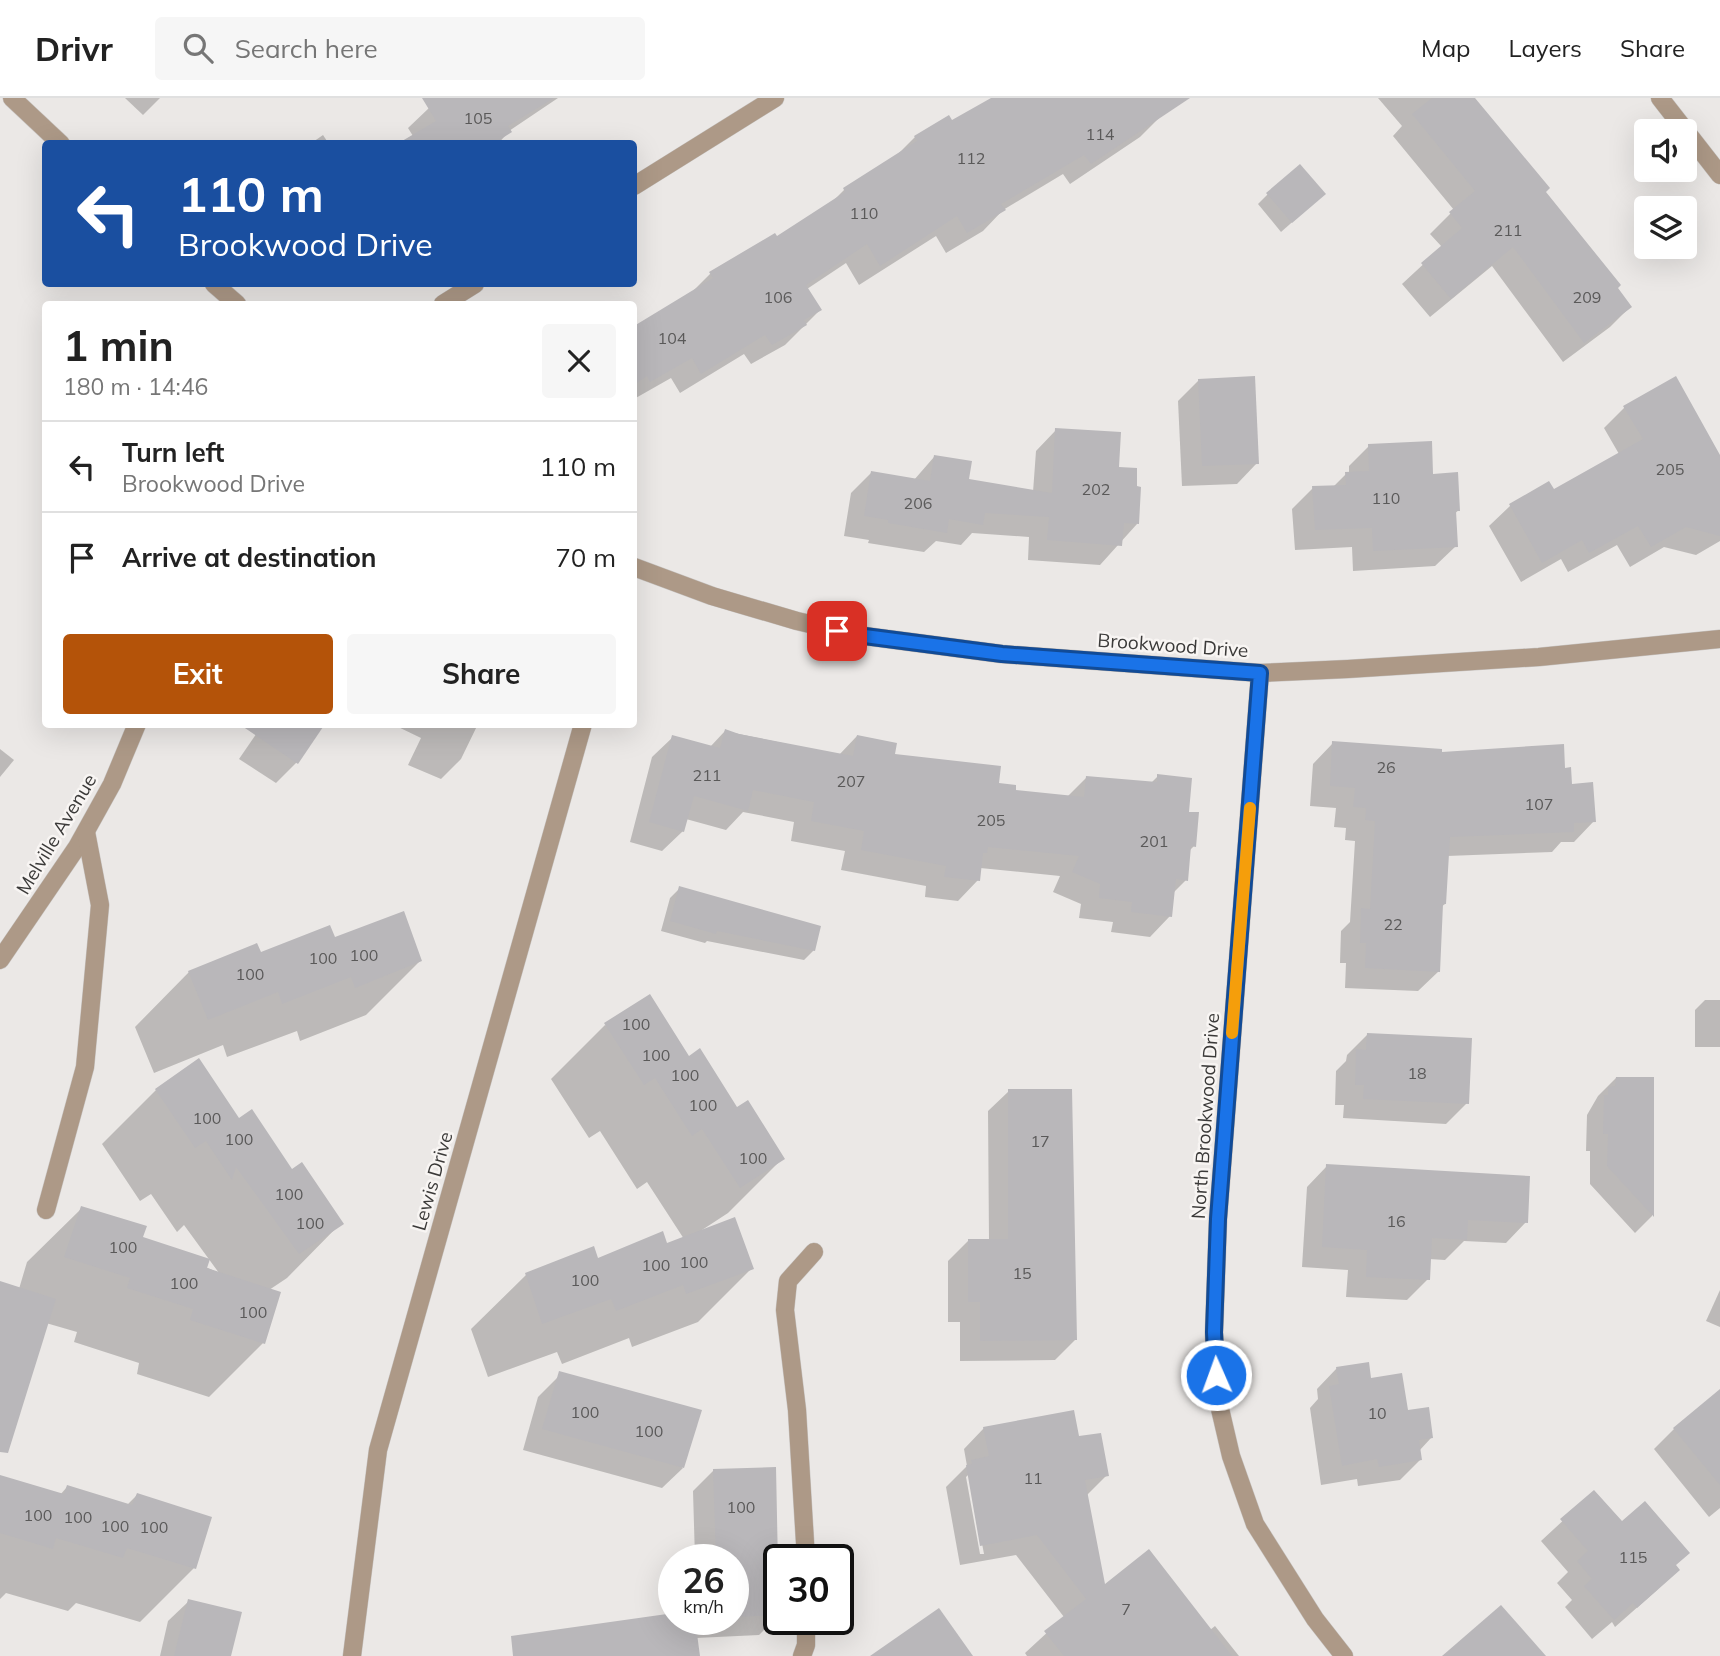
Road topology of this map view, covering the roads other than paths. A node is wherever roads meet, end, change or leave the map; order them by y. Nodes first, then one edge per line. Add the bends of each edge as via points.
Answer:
1 (12, 98) edge
2 (775, 98) edge
3 (1660, 98) edge
4 (57, 140) edge
5 (1720, 175) edge
6 (637, 184) edge
7 (217, 287) edge
8 (470, 287) edge
9 (234, 301) edge
10 (448, 301) edge
11 (637, 568) edge
12 (1720, 639) edge
13 (1260, 673) junction
14 (135, 728) edge
15 (582, 728) edge
16 (86, 832) junction
17 (0, 960) edge
18 (46, 1210) dead end
19 (814, 1252) dead end
20 (805, 1544) edge
21 (806, 1635) edge
22 (352, 1656) edge
23 (802, 1656) edge
24 (1344, 1656) edge

1 - 4 street
2 - 6 street
3 - 5 street
7 - 9 street
8 - 10 street
11 - 13 street, Brookwood Drive via 712,596 857,635 1002,654
12 - 13 street, Brookwood Drive via 1539,657
13 - 24 street, North Brookwood Drive via 1218,1219 1217,1396 1231,1457 1255,1524
14 - 16 street, Melville Avenue
15 - 22 street, Lewis Drive via 378,1450
16 - 17 street, Melville Avenue
16 - 18 street via 100,905 85,1067
19 - 20 street via 788,1281 785,1310
21 - 23 street

